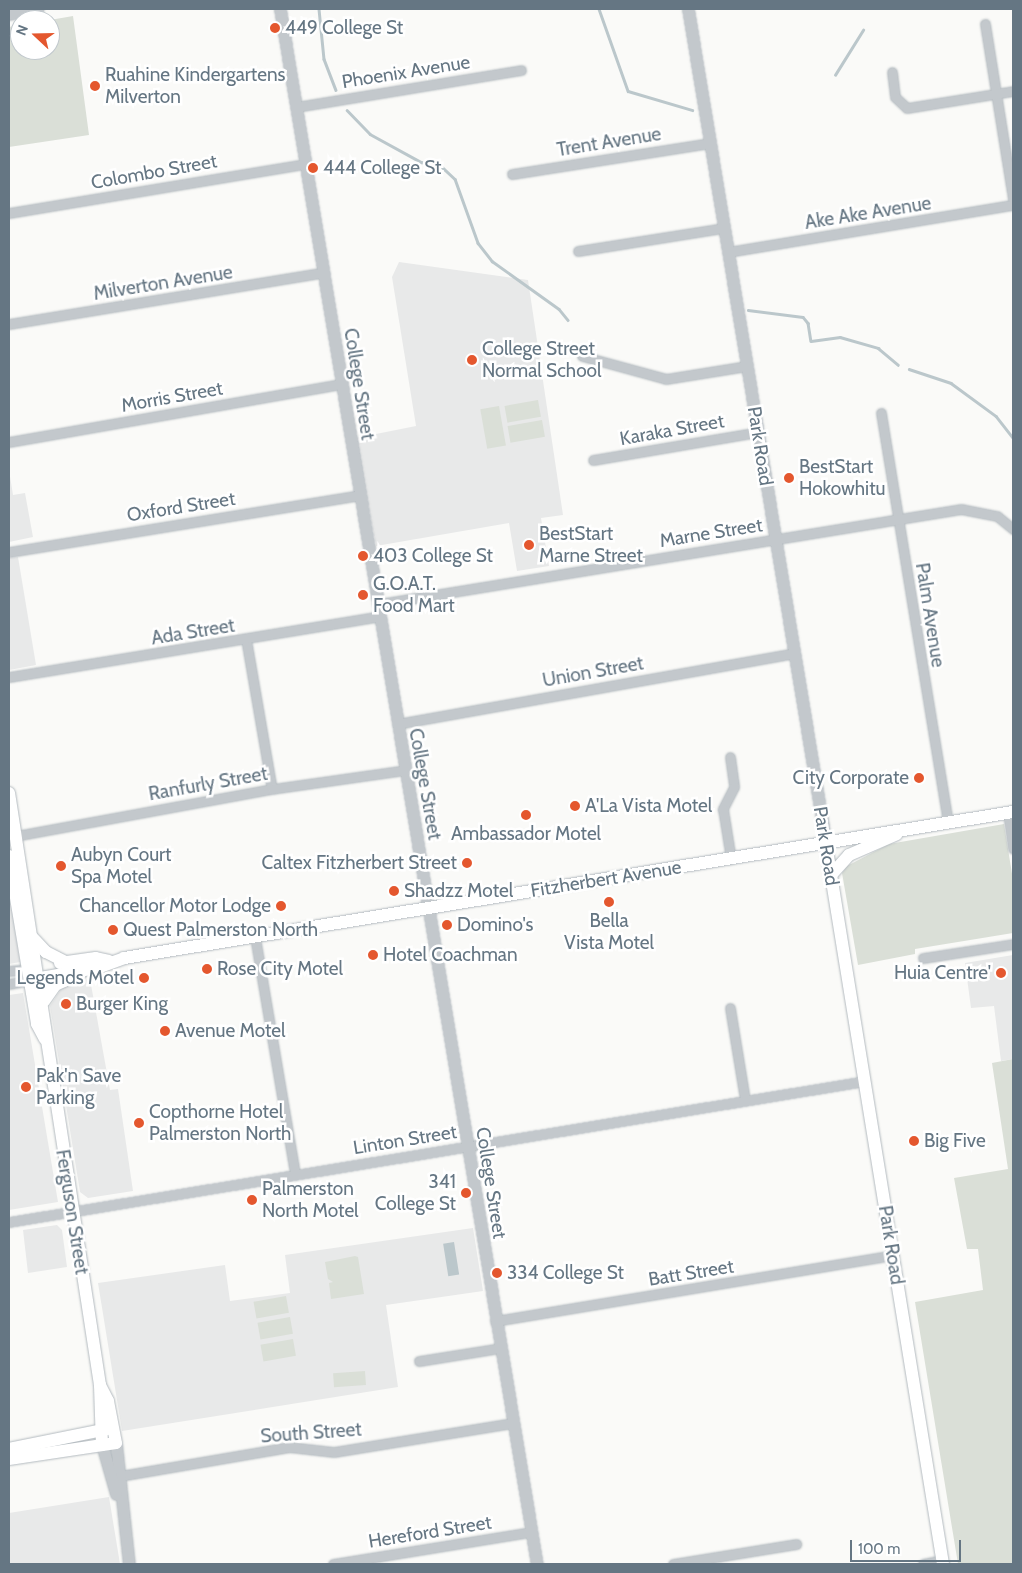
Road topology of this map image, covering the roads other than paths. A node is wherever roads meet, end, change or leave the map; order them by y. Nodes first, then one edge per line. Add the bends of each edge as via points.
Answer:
1 (280, 9) edge
2 (688, 9) edge
3 (985, 24) dead end
4 (521, 70) dead end
5 (892, 72) dead end
6 (1013, 91) edge
7 (997, 94) junction
8 (296, 107) junction
9 (711, 143) junction
10 (304, 164) junction
11 (512, 174) dead end
12 (1013, 199) edge
13 (1013, 205) edge
14 (9, 213) edge
15 (724, 228) junction
16 (578, 251) dead end
17 (728, 252) junction
18 (322, 273) junction
19 (9, 324) edge
20 (582, 356) dead end
21 (747, 366) junction
22 (341, 384) junction
23 (881, 413) dead end
24 (758, 432) junction
25 (9, 442) edge
26 (593, 460) dead end
27 (359, 495) junction
28 (898, 519) junction
29 (1013, 529) edge
30 (775, 539) junction
31 (9, 552) edge
32 (380, 610) junction
33 (246, 640) junction
34 (794, 653) junction
35 (9, 677) edge
36 (397, 724) junction
37 (730, 757) dead end
38 (406, 770) junction
39 (272, 789) junction
40 (9, 793) edge
41 (1011, 813) edge
42 (948, 823) junction
43 (904, 830) junction
44 (15, 836) junction
45 (826, 844) junction
46 (1013, 849) edge
47 (9, 856) edge
48 (731, 859) junction
49 (831, 875) junction
50 (428, 909) junction
51 (31, 936) junction
52 (255, 938) junction
53 (1013, 944) edge
54 (923, 958) dead end
55 (109, 961) junction
56 (66, 962) junction
57 (86, 970) junction
58 (9, 971) edge
59 (33, 973) junction
60 (9, 984) edge
61 (44, 1001) junction
62 (730, 1008) dead end
63 (45, 1039) junction
64 (865, 1081) junction
65 (745, 1100) junction
66 (468, 1146) junction
67 (295, 1174) junction
68 (72, 1211) junction
69 (9, 1222) edge
70 (892, 1255) junction
71 (495, 1321) junction
72 (500, 1348) junction
73 (420, 1361) dead end
74 (100, 1385) junction
75 (513, 1422) junction
76 (113, 1428) junction
77 (100, 1430) junction
78 (116, 1443) junction
79 (102, 1445) junction
80 (9, 1449) edge
81 (9, 1459) edge
82 (115, 1477) junction
83 (532, 1532) junction
84 (796, 1544) dead end
85 (943, 1562) edge
86 (129, 1564) edge
87 (334, 1564) edge
88 (537, 1564) edge
89 (673, 1564) edge
90 (923, 1564) edge

1 - 8 street, College Street
2 - 9 street, Park Road
3 - 7 street
4 - 8 street, Phoenix Avenue
5 - 7 street via 895,97 907,108
6 - 7 street
7 - 12 street
8 - 10 street, College Street
9 - 11 street, Trent Avenue
9 - 15 street, Park Road
10 - 14 street, Colombo Street
10 - 18 street, College Street
13 - 17 street, Ake Ake Avenue
15 - 16 street
15 - 17 street, Park Road
17 - 21 street, Park Road
18 - 19 street, Milverton Avenue
18 - 22 street, College Street
20 - 21 street via 666,379
21 - 24 street, Park Road
22 - 25 street, Morris Street
22 - 27 street, College Street
23 - 28 street, Palm Avenue
24 - 26 street, Karaka Street
24 - 30 street, Park Road
27 - 31 street, Oxford Street
27 - 32 street, College Street
28 - 29 street, Marne Street via 961,509 981,510
28 - 30 street, Marne Street
28 - 42 street, Palm Avenue
30 - 32 street, Marne Street
30 - 34 street, Park Road
32 - 33 street, Ada Street
32 - 36 street, College Street
33 - 35 street, Ada Street
33 - 39 street
34 - 36 street, Union Street
34 - 45 street, Park Road
36 - 38 street, College Street
37 - 48 street via 734,787 722,809
38 - 39 street, Ranfurly Street
38 - 50 street, College Street
39 - 44 street, Ranfurly Street
40 - 44 main road, Ferguson Street
41 - 42 main road, Fitzherbert Avenue
41 - 46 street
42 - 43 main road, Fitzherbert Avenue
43 - 45 main road, Fitzherbert Avenue
43 - 49 main road via 842,860
44 - 51 main road, Ferguson Street
45 - 48 main road, Fitzherbert Avenue
45 - 49 main road, Park Road
47 - 59 main road, Ferguson Street
48 - 50 main road, Fitzherbert Avenue
49 - 64 main road, Park Road
50 - 52 main road, Fitzherbert Avenue
50 - 66 street, College Street
51 - 56 main road via 46,952
51 - 59 main road, Ferguson Street
52 - 55 main road, Fitzherbert Avenue
52 - 67 street
53 - 54 street
55 - 56 main road, Fitzherbert Avenue via 96,958
55 - 57 main road, Fitzherbert Avenue
56 - 59 main road, Fitzherbert Avenue
57 - 59 main road, Fitzherbert Avenue
57 - 61 main road via 55,984
58 - 59 street, Fitzherbert Avenue
59 - 60 street, Fitzherbert Avenue
59 - 61 main road, Ferguson Street
59 - 63 main road, Ferguson Street via 37,1024
61 - 63 main road, Ferguson Street
62 - 65 street
63 - 68 main road, Ferguson Street
64 - 65 street, Linton Street
64 - 70 main road, Park Road
65 - 66 street, Linton Street
66 - 67 street, Linton Street
66 - 71 street, College Street
67 - 68 street, Linton Street
68 - 69 street, Linton Street
68 - 74 main road, Ferguson Street
70 - 71 street, Batt Street
70 - 85 main road, Park Road
71 - 72 street, College Street
72 - 73 street
72 - 75 street, College Street
74 - 76 main road, Ferguson Street via 108,1401
74 - 77 main road, Ferguson Street
75 - 82 street, South Street via 334,1452 289,1447
75 - 83 street, College Street
76 - 77 main road
76 - 78 main road, Ferguson Street
77 - 79 main road, Ferguson Street
77 - 80 main road
78 - 79 main road
78 - 82 street, Ferguson Street
79 - 81 main road
79 - 82 street, Ferguson Street
82 - 86 street, Ferguson Street
83 - 87 street, Hereford Street
83 - 88 street, College Street
84 - 89 street
85 - 90 street

